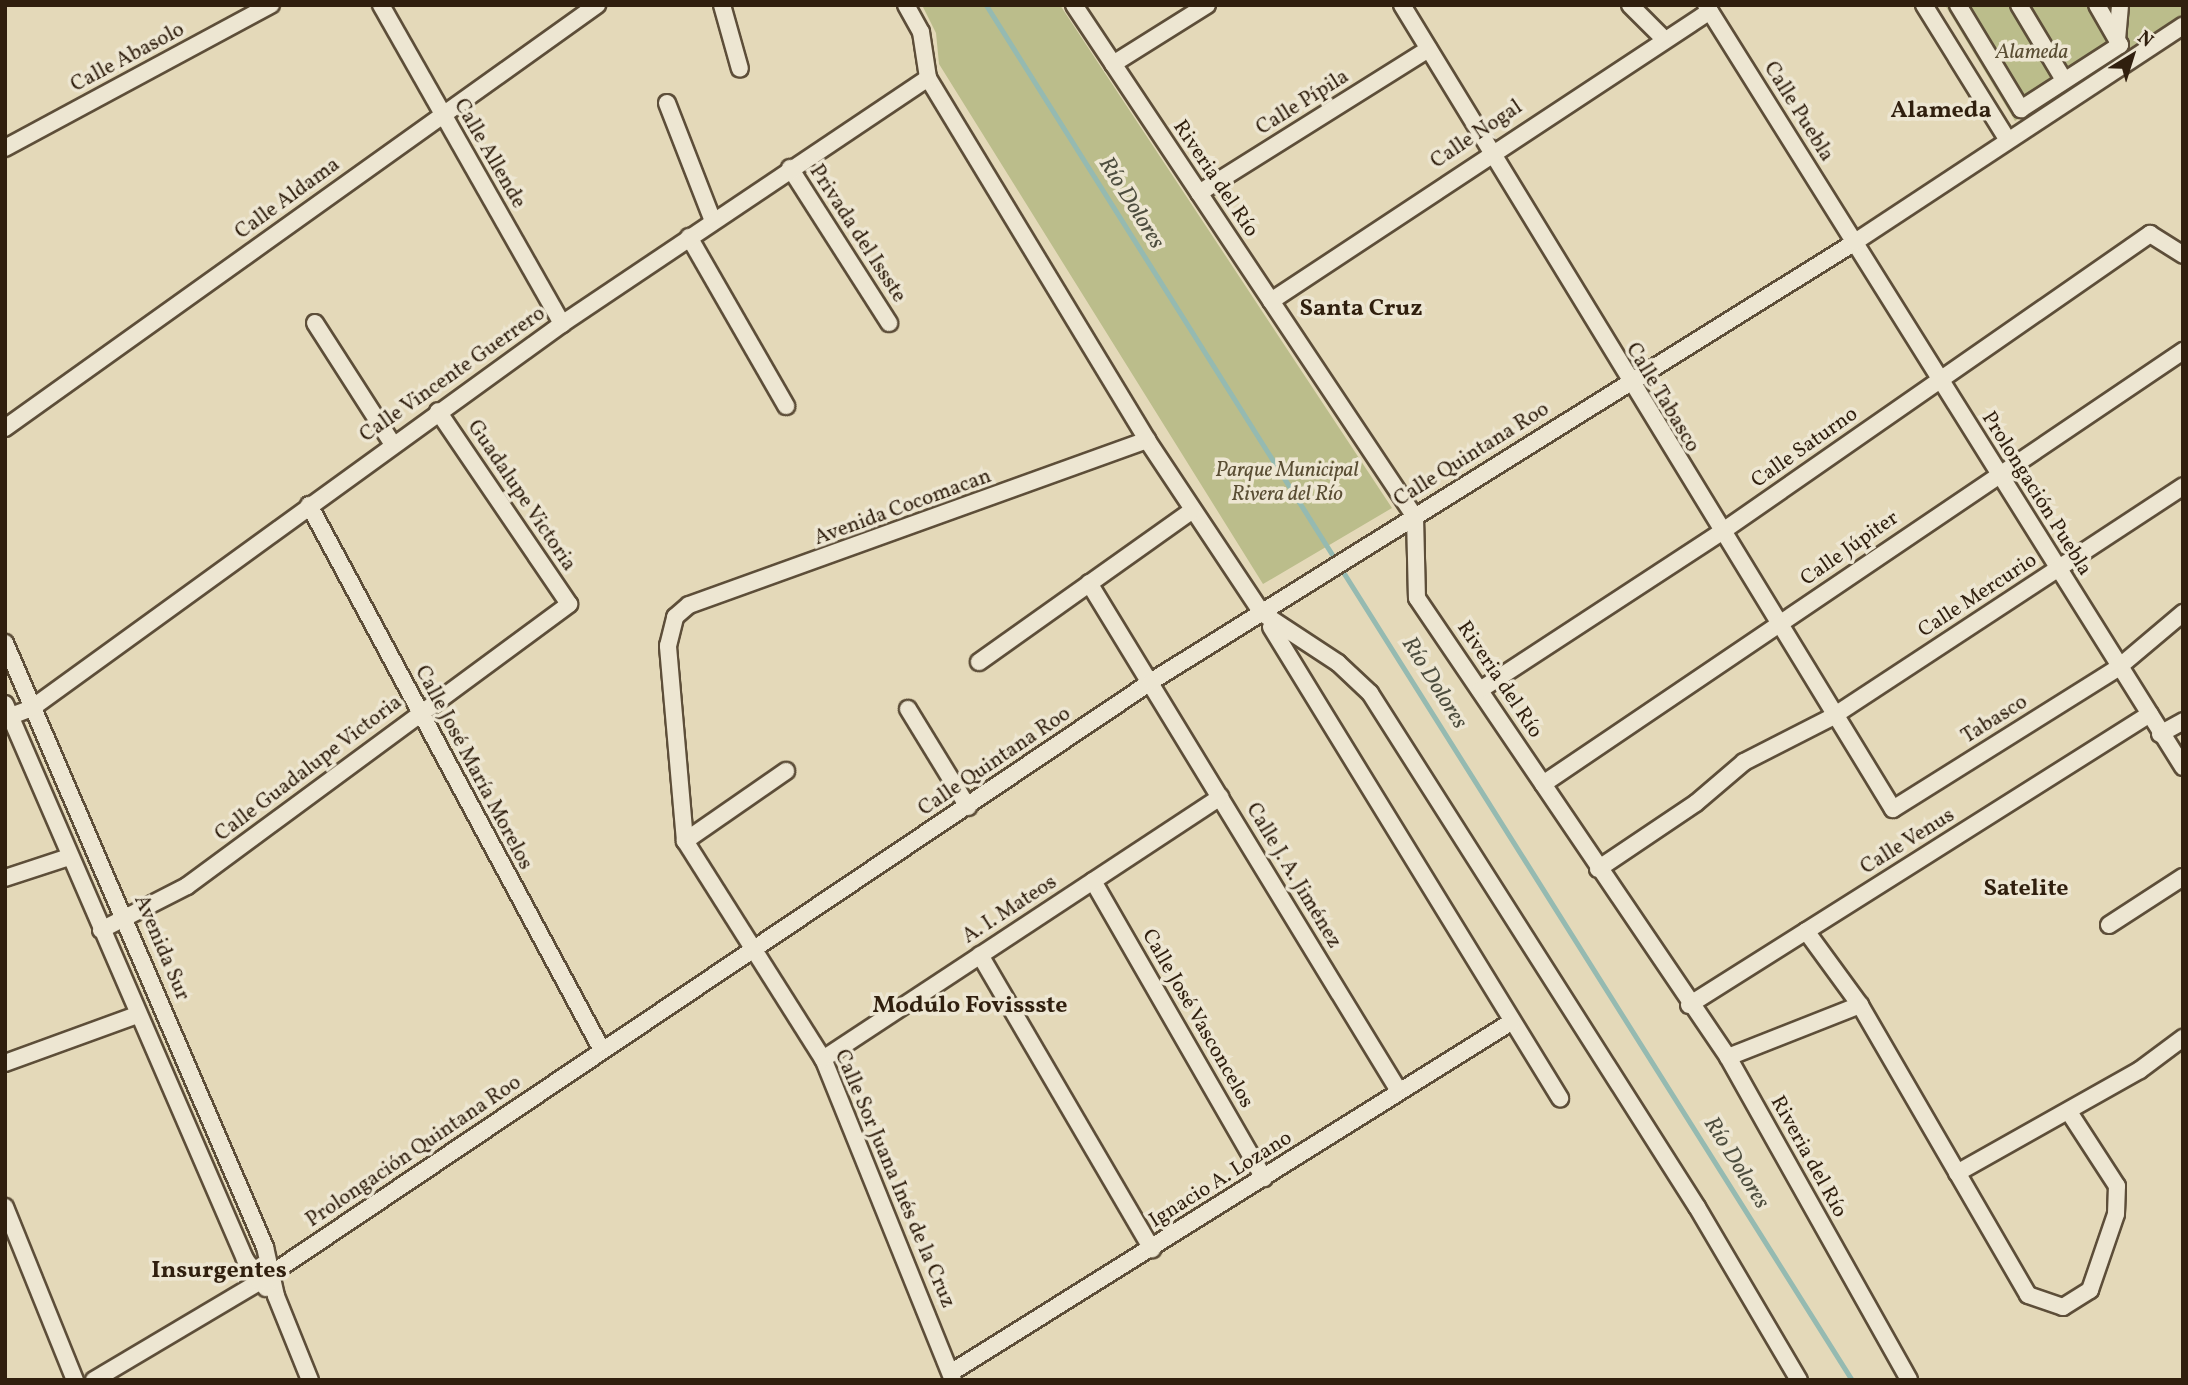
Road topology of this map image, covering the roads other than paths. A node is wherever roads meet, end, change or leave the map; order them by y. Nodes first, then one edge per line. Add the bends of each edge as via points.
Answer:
1 (271, 5) edge
2 (381, 5) edge
3 (597, 5) edge
4 (722, 5) edge
5 (906, 5) edge
6 (1074, 5) edge
7 (1207, 5) edge
8 (1402, 5) edge
9 (1630, 5) edge
10 (1924, 5) edge
11 (1958, 5) edge
12 (2019, 5) edge
13 (2097, 5) edge
14 (2119, 5) edge
15 (1708, 8) edge
16 (2183, 26) edge
17 (1664, 39) junction
18 (2117, 40) junction
19 (1429, 49) junction
20 (1113, 64) junction
21 (740, 69) dead end
22 (928, 78) junction
23 (2064, 80) junction
24 (667, 103) dead end
25 (443, 114) junction
26 (2006, 137) junction
27 (5, 148) edge
28 (1492, 149) junction
29 (790, 168) junction
30 (1199, 193) junction
31 (713, 221) junction
32 (689, 237) junction
33 (1855, 242) junction
34 (2183, 254) edge
35 (1271, 301) junction
36 (315, 323) dead end
37 (889, 323) dead end
38 (562, 324) junction
39 (2183, 351) edge
40 (1941, 378) junction
41 (1628, 384) junction
42 (786, 406) dead end
43 (438, 411) junction
44 (5, 428) edge
45 (1147, 440) junction
46 (392, 443) junction
47 (1997, 471) junction
48 (2183, 486) edge
49 (309, 505) junction
50 (1193, 510) junction
51 (1415, 517) junction
52 (1720, 533) junction
53 (2058, 569) junction
54 (1089, 583) junction
55 (569, 604) joint
56 (1262, 613) junction
57 (2183, 613) edge
58 (675, 617) joint
59 (1776, 626) junction
60 (5, 643) edge
61 (979, 662) dead end
62 (2119, 667) junction
63 (1152, 681) junction
64 (1479, 690) junction
65 (32, 708) junction
66 (908, 709) dead end
67 (8, 710) edge
68 (420, 713) junction
69 (2150, 715) junction
70 (1832, 717) junction
71 (2183, 721) edge
72 (2160, 734) junction
73 (2183, 767) edge
74 (786, 771) dead end
75 (1543, 784) junction
76 (1220, 797) junction
77 (968, 807) junction
78 (1893, 808) joint
79 (685, 841) junction
80 (69, 857) junction
81 (1598, 869) junction
82 (2183, 877) edge
83 (5, 878) edge
84 (1093, 881) junction
85 (125, 919) junction
86 (2109, 925) dead end
87 (101, 930) junction
88 (1806, 931) junction
89 (750, 947) junction
90 (980, 955) junction
91 (1689, 1005) junction
92 (1860, 1005) junction
93 (137, 1015) junction
94 (1511, 1022) junction
95 (2183, 1038) edge
96 (602, 1050) junction
97 (1728, 1057) junction
98 (823, 1059) junction
99 (5, 1063) edge
100 (1399, 1091) junction
101 (1560, 1098) dead end
102 (2069, 1112) junction
103 (1957, 1173) junction
104 (1264, 1178) junction
105 (5, 1207) edge
106 (11, 1237) edge
107 (1152, 1249) junction
108 (275, 1271) junction
109 (259, 1282) junction
110 (276, 1296) junction
111 (952, 1376) edge
112 (75, 1380) edge
113 (94, 1380) edge
114 (310, 1380) edge
115 (1798, 1380) edge
116 (1909, 1380) edge

1 - 27 street, Calle Abasolo
2 - 25 street, Calle Allende
3 - 25 street, Calle Aldama
4 - 21 street
5 - 22 street via 921,32
6 - 20 street, Riveria del Río
7 - 20 street
8 - 19 street, Calle Tabasco
9 - 17 street
10 - 26 street
11 - 23 street via 2021,108
12 - 23 street
13 - 18 street
14 - 18 street
15 - 17 street, Calle Nogal
15 - 33 street, Calle Puebla
16 - 26 street, Calle Quintana Roo
17 - 28 street, Calle Nogal
18 - 23 street via 2120,45
19 - 28 street, Calle Tabasco
19 - 30 street, Calle Pípila
20 - 30 street, Riveria del Río
22 - 29 street, Calle Vincente Guerrero
22 - 45 street
24 - 31 street
25 - 38 street, Calle Allende
25 - 44 street, Calle Aldama
26 - 33 street, Calle Quintana Roo
28 - 35 street, Calle Nogal
28 - 41 street, Calle Tabasco
29 - 31 street, Calle Vincente Guerrero
29 - 37 street, Privada del Issste
30 - 35 street, Riveria del Río
31 - 32 street, Calle Vincente Guerrero
32 - 38 street, Calle Vincente Guerrero
32 - 42 street
33 - 40 street, Prolongación Puebla
33 - 41 street, Calle Quintana Roo
34 - 40 street, Calle Saturno via 2150,234
35 - 51 street, Riveria del Río
36 - 46 street
38 - 43 street, Calle Vincente Guerrero
39 - 47 street, Calle Júpiter
40 - 47 street, Prolongación Puebla
40 - 52 street, Calle Saturno
41 - 51 street, Calle Quintana Roo
41 - 52 street, Calle Tabasco
43 - 46 street, Calle Vincente Guerrero
43 - 55 street, Guadalupe Victoria
45 - 50 street
45 - 58 street, Avenida Cocomacan via 688,605
46 - 49 street, Calle Vincente Guerrero
47 - 53 street, Prolongación Puebla
47 - 59 street, Calle Júpiter
48 - 53 street, Calle Mercurio
49 - 65 street, Calle Vincente Guerrero
49 - 68 street, Calle José María Morelos
50 - 54 street
50 - 56 street
51 - 56 street, Calle Quintana Roo
51 - 64 street, Riveria del Río via 1417,598
52 - 59 street, Calle Tabasco
52 - 64 street, Calle Saturno
53 - 62 street, Prolongación Puebla
53 - 70 street, Calle Mercurio
54 - 61 street
54 - 63 street, Calle J. A. Jiménez
55 - 68 street, Calle Guadalupe Victoria
56 - 63 street, Calle Quintana Roo
56 - 94 street
56 - 115 street via 1338,663 1370,693 1698,1207
57 - 62 street, Tabasco
58 - 79 street, Calle Sor Juana Inés de la Cruz via 668,646
59 - 70 street, Calle Tabasco
59 - 75 street, Calle Júpiter
60 - 65 street, Avenida Sur
62 - 69 street, Prolongación Puebla
62 - 78 street, Tabasco
63 - 76 street, Calle J. A. Jiménez
63 - 77 street, Calle Quintana Roo
64 - 75 street, Riveria del Río
65 - 67 street, Calle Vincente Guerrero
65 - 85 street, Avenida Sur
66 - 77 street
67 - 80 street
68 - 85 street, Calle Guadalupe Victoria via 187,886
68 - 96 street, Calle José María Morelos
69 - 72 street, Prolongación Puebla
69 - 88 street, Calle Venus
70 - 78 street, Calle Tabasco
70 - 81 street, Calle Mercurio via 1744,762 1696,803
71 - 72 street
72 - 73 street, Prolongación Puebla
74 - 79 street
75 - 81 street, Riveria del Río
76 - 84 street, A. I. Mateos
76 - 100 street, Calle J. A. Jiménez
77 - 89 street, Calle Quintana Roo
79 - 89 street, Calle Sor Juana Inés de la Cruz
80 - 83 street
80 - 87 street
81 - 91 street, Riveria del Río
82 - 86 street
84 - 90 street, A. I. Mateos
84 - 104 street, Calle José Vasconcelos
85 - 87 street, Calle Guadalupe Victoria
85 - 108 street, Avenida Sur
87 - 93 street
88 - 91 street, Calle Venus
88 - 92 street
89 - 96 street, Prolongación Quintana Roo
89 - 98 street, Calle Sor Juana Inés de la Cruz
90 - 98 street, A. I. Mateos
90 - 107 street
91 - 97 street, Riveria del Río
92 - 97 street
92 - 103 street
93 - 99 street
93 - 109 street
94 - 100 street, Ignacio A. Lozano
94 - 101 street
95 - 102 street
96 - 108 street, Prolongación Quintana Roo
97 - 116 street, Riveria del Río
98 - 111 street, Calle Sor Juana Inés de la Cruz
100 - 104 street, Ignacio A. Lozano
102 - 103 street
102 - 103 street via 2117,1186 2116,1205 2090,1290 2063,1307 2028,1295
104 - 107 street, Ignacio A. Lozano
105 - 106 street
106 - 112 street
107 - 111 street, Ignacio A. Lozano
108 - 109 street, Prolongación Quintana Roo
108 - 110 street
109 - 110 street
109 - 113 street, Prolongación Quintana Roo
110 - 114 street

